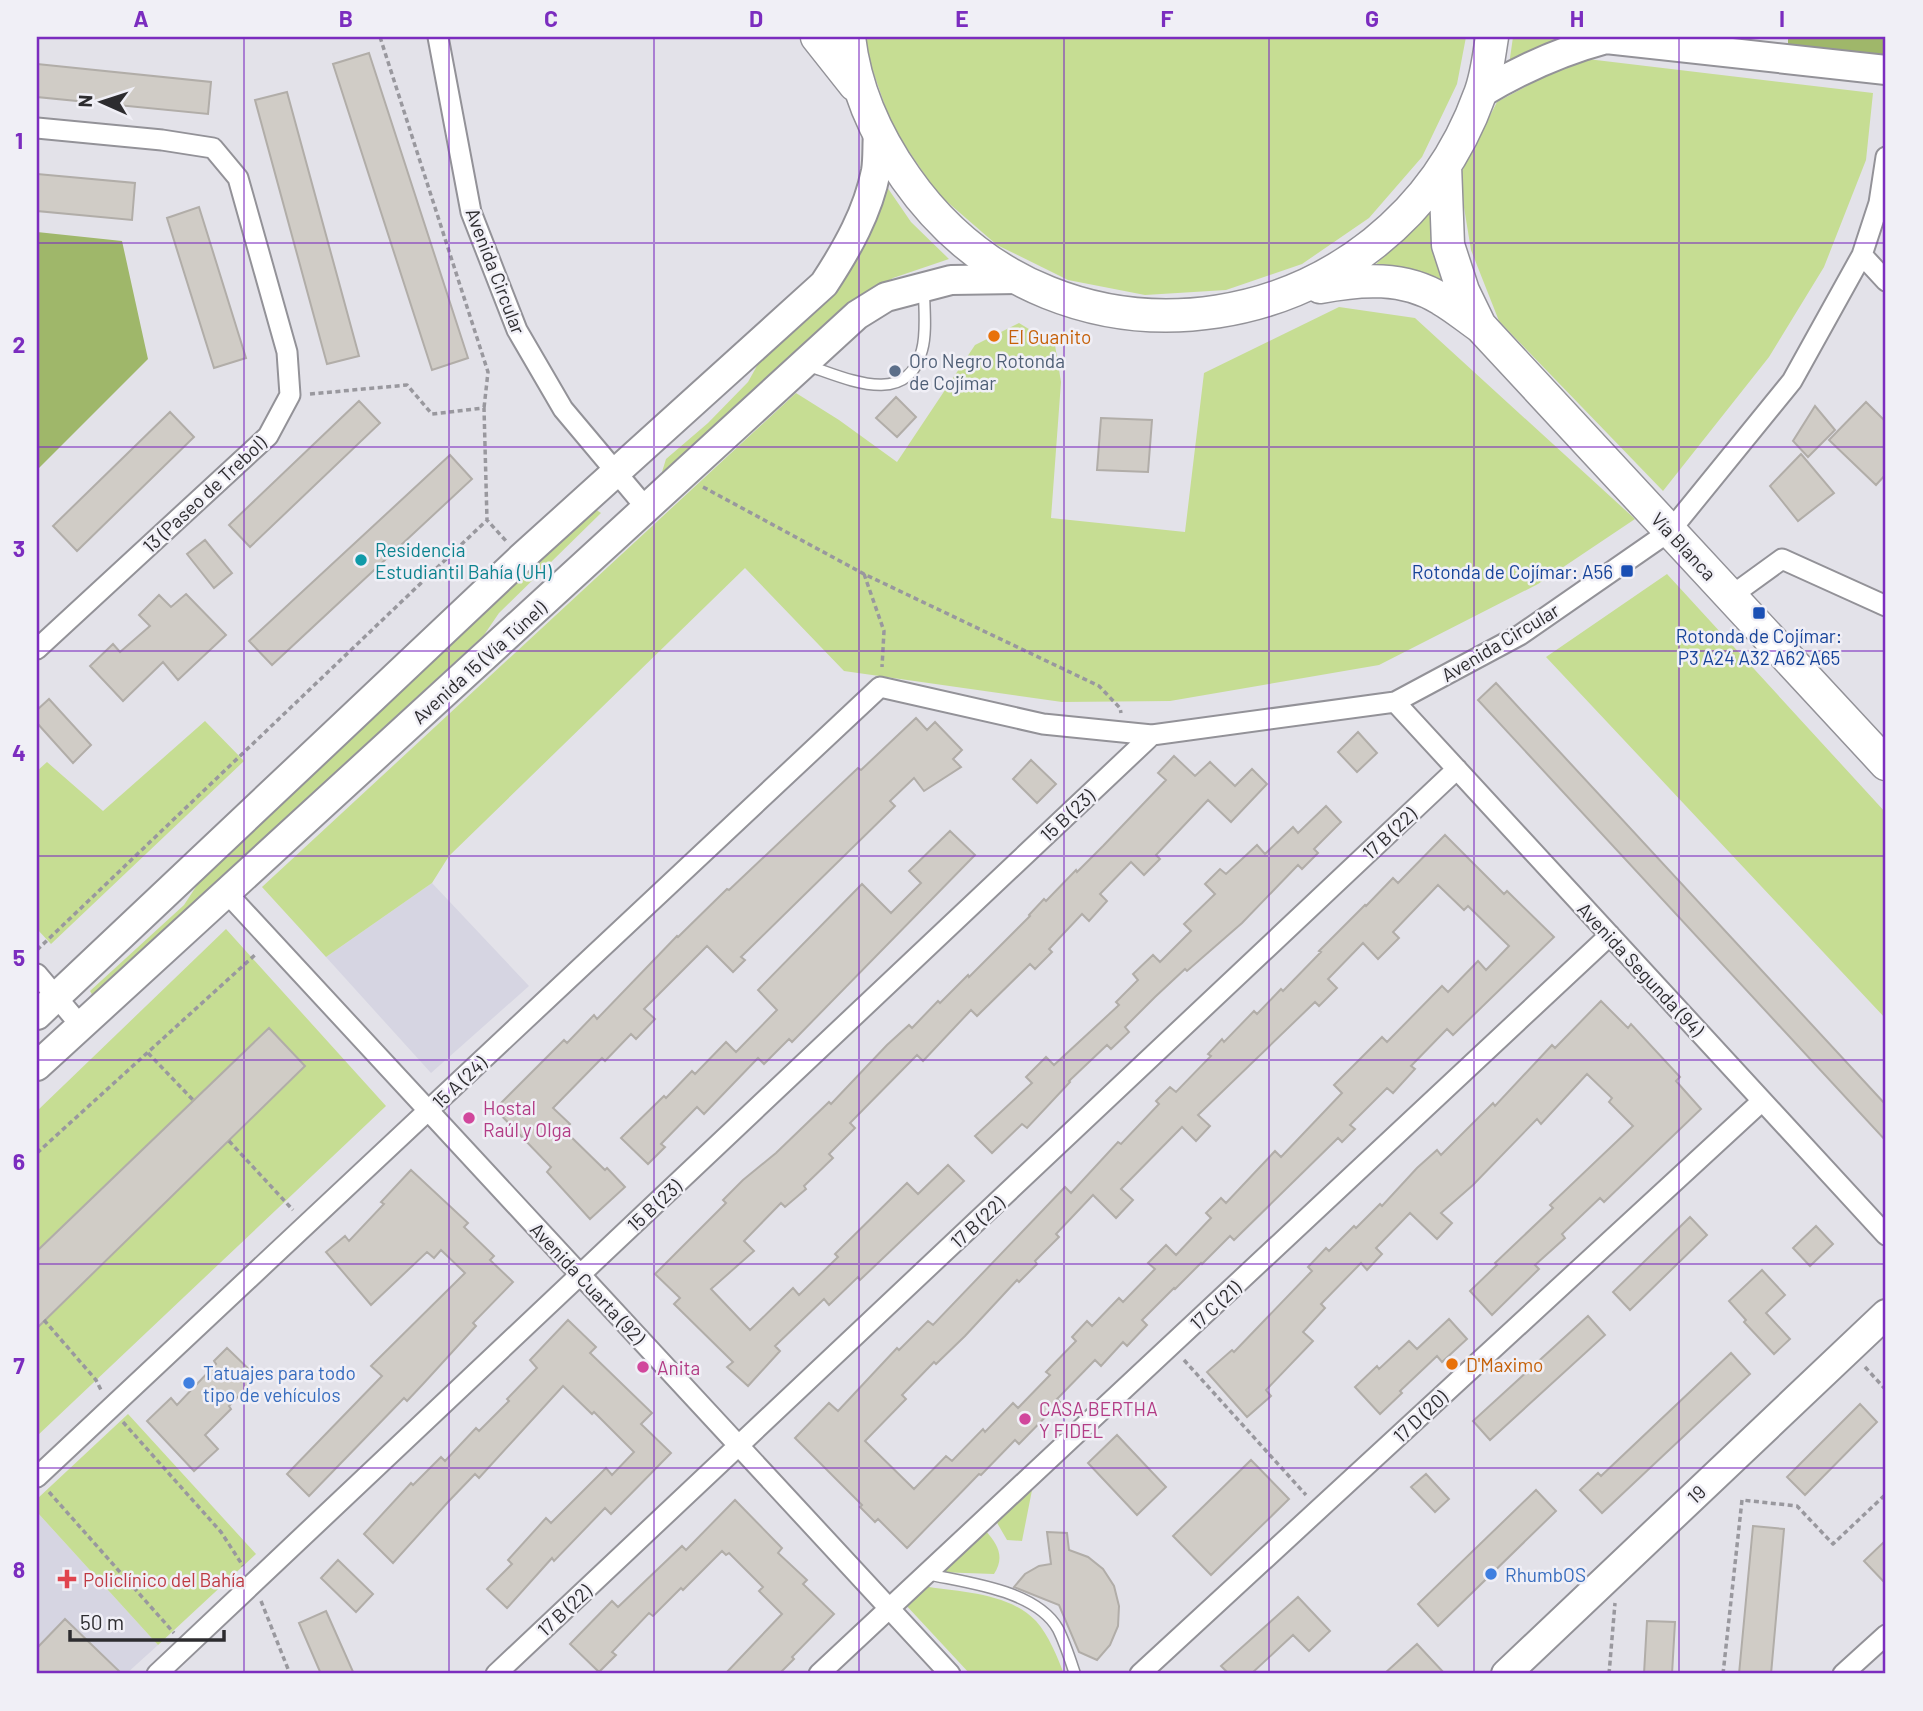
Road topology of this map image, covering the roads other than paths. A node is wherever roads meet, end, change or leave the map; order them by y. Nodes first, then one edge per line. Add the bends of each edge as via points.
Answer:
1 (438, 37) edge
2 (817, 37) edge
3 (849, 37) edge
4 (1492, 37) edge
5 (1604, 38) edge
6 (1886, 70) edge
7 (1481, 93) junction
8 (863, 94) junction
9 (37, 128) edge
10 (878, 133) junction
11 (1886, 157) edge
12 (1445, 164) junction
13 (1862, 255) junction
14 (1019, 279) junction
15 (1886, 281) edge
16 (925, 286) junction
17 (1285, 295) junction
18 (1481, 327) junction
19 (802, 364) junction
20 (615, 471) junction
21 (647, 509) junction
22 (1671, 531) junction
23 (1731, 596) junction
24 (1886, 607) edge
25 (37, 649) edge
26 (880, 687) joint
27 (1395, 702) junction
28 (1152, 735) junction
29 (1886, 764) edge
30 (1457, 769) junction
31 (226, 892) junction
32 (1610, 935) junction
33 (37, 974) edge
34 (47, 1005) edge
35 (81, 1026) junction
36 (37, 1066) edge
37 (1762, 1101) junction
38 (428, 1111) junction
39 (1886, 1236) edge
40 (580, 1275) junction
41 (1886, 1314) edge
42 (738, 1446) junction
43 (41, 1482) edge
44 (926, 1574) junction
45 (889, 1609) junction
46 (1886, 1635) edge
47 (157, 1674) edge
48 (496, 1674) edge
49 (819, 1674) edge
50 (950, 1674) edge
51 (1075, 1674) edge
52 (1140, 1674) edge
53 (1506, 1674) edge
54 (1843, 1674) edge

1 - 20 street, Avenida Circular via 471,212 517,330 563,409
2 - 8 main road
3 - 8 main road
4 - 7 main road
5 - 6 main road
5 - 7 main road via 1538,62
7 - 12 main road
8 - 10 main road
9 - 25 street, 13 (Paseo de Trebol) via 213,148 238,178 287,352 290,396 268,436
10 - 14 main road via 935,214 980,254
10 - 20 main road via 877,168 863,215 824,285
11 - 13 street, Avenida Circular via 1879,203
12 - 17 main road via 1408,212 1363,252
12 - 18 main road, Vía Blanca via 1448,245
13 - 15 street
13 - 22 street, Avenida Circular via 1792,380
14 - 16 main road, Avenida 15 (Vía Túnel) via 951,280
14 - 17 main road via 1095,307 1158,316 1223,311
16 - 19 main road, Avenida 15 (Vía Túnel) via 886,297 857,314
16 - 19 lane via 923,348 913,372 897,383 869,385
17 - 18 main road, Vía Blanca via 1355,280 1383,281 1439,298
18 - 22 main road, Vía Blanca
19 - 21 main road, Avenida 15 (Vía Túnel)
20 - 21 street, Avenida Circular
20 - 34 main road
21 - 31 main road, Avenida 15 (Vía Túnel)
22 - 23 main road, Vía Blanca
22 - 27 street, Avenida Circular via 1520,635
23 - 24 street via 1782,559
23 - 29 main road, Vía Blanca
26 - 28 street, Avenida Circular via 1043,724
26 - 38 street, 15 A (24)
27 - 28 street, Avenida Circular
27 - 30 street, Avenida Segunda (94)
28 - 40 street, 15 B (23)
30 - 32 street, Avenida Segunda (94)
30 - 42 street, 17 B (22)
31 - 35 main road, Avenida 15 (Vía Túnel)
31 - 38 street, Avenida Cuarta (92)
32 - 37 street, Avenida Segunda (94)
32 - 44 street, 17 C (21)
33 - 34 street
34 - 35 street
35 - 36 main road, Avenida 15 (Vía Túnel)
37 - 39 street, Avenida Segunda (94)
37 - 52 street, 17 D (20)
38 - 40 street, Avenida Cuarta (92)
38 - 43 street, 15 A (24) via 110,1408
40 - 42 street, Avenida Cuarta (92)
40 - 47 street, 15 B (23)
41 - 53 main road, 19
42 - 45 street, Avenida Cuarta (92)
42 - 48 street, 17 B (22)
44 - 45 street, 17 C (21)
44 - 51 lane via 993,1588 1043,1611 1057,1627
45 - 49 street, 17 C (21)
45 - 50 street, Avenida Cuarta (92)
46 - 54 street

